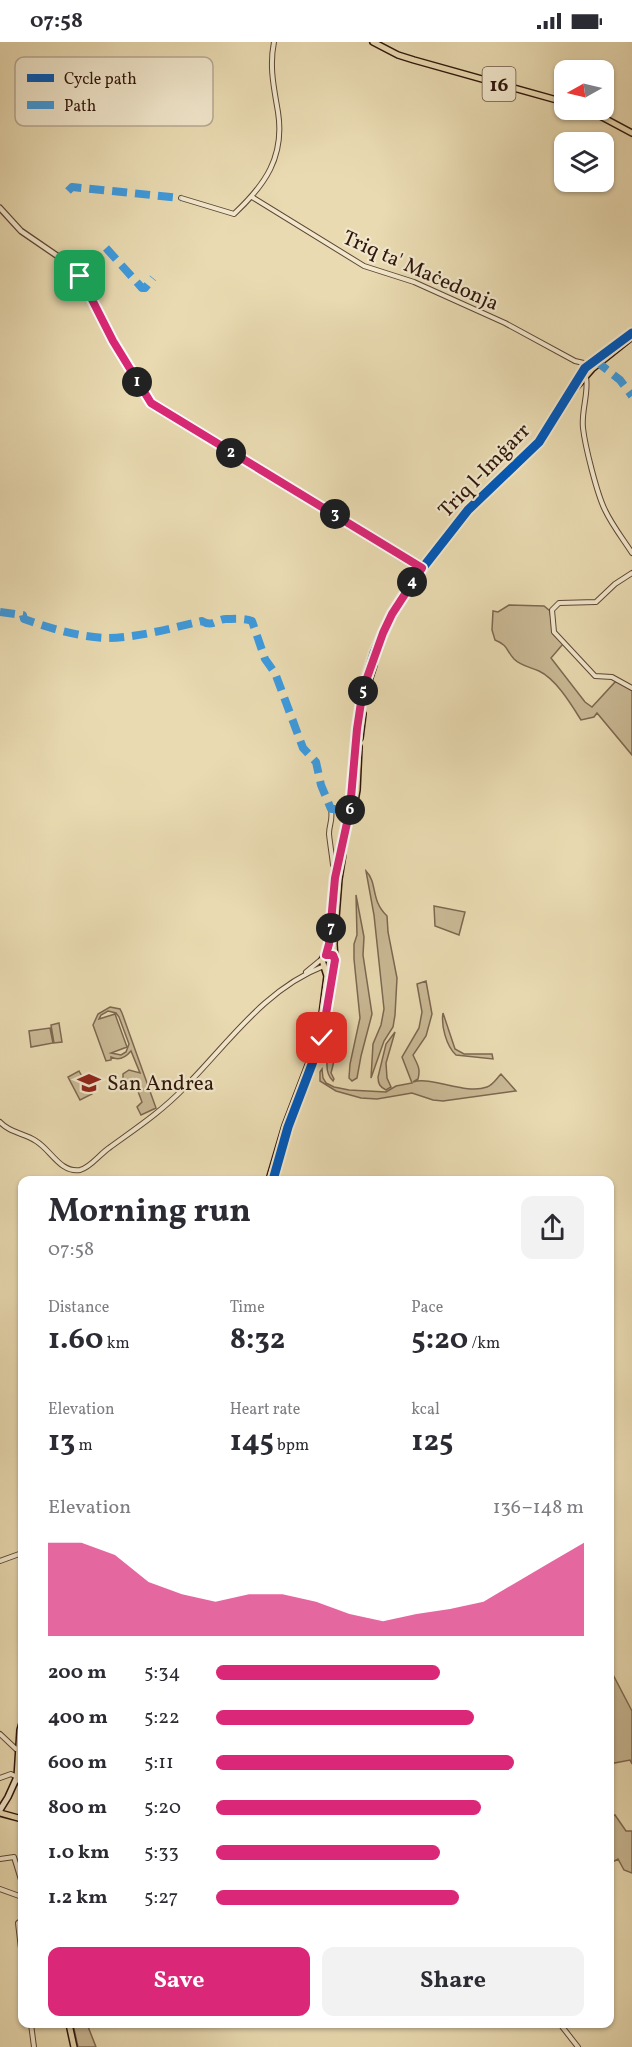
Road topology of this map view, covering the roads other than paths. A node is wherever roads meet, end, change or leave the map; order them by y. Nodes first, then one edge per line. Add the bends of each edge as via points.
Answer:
1 (274, 42) edge
2 (373, 42) edge
3 (380, 42) edge
4 (434, 65) junction
5 (554, 99) edge
6 (608, 120) edge
7 (632, 133) edge
8 (252, 197) junction
9 (181, 198) dead end
10 (0, 208) edge
11 (632, 335) edge
12 (581, 363) junction
13 (589, 364) junction
14 (585, 374) junction
15 (632, 554) edge
16 (422, 568) junction
17 (632, 573) edge
18 (632, 688) edge
19 (331, 809) dead end
20 (337, 866) junction
21 (324, 956) junction
22 (335, 957) junction
23 (333, 965) junction
24 (324, 966) junction
25 (316, 968) junction
26 (302, 977) junction
27 (327, 981) junction
28 (0, 1122) edge
29 (272, 1176) edge
30 (272, 1176) edge
31 (18, 1554) edge
32 (0, 1561) edge
33 (18, 1727) edge
34 (0, 1734) edge
35 (16, 1749) junction
36 (18, 1753) edge
37 (16, 1776) junction
38 (0, 1778) edge
39 (18, 1779) edge
40 (0, 1810) edge
41 (18, 1817) edge
42 (0, 1859) edge
43 (18, 1868) edge
44 (0, 1889) edge
45 (18, 1896) edge
46 (32, 2028) edge
47 (70, 2028) edge
48 (563, 2028) edge
49 (34, 2047) edge
50 (74, 2047) edge
51 (578, 2047) edge

1 - 8 street via 271,67 279,148 266,178
2 - 4 main road, 16
3 - 4 main road, 16
4 - 5 main road, 16
6 - 7 main road
8 - 9 street via 234,214
8 - 12 street, Triq ta' Maċedonja via 364,266 414,282
10 - 16 street via 21,231 75,268 151,403
11 - 13 main road, Triq l-Imġarr
11 - 14 main road, Triq l-Imġarr
12 - 13 street
12 - 14 street
13 - 14 main road, Triq l-Imġarr
14 - 15 street via 585,443 603,507
14 - 16 main road, Triq l-Imġarr via 539,442 468,510
14 - 22 main road, Triq l-Imġarr via 541,443 471,511 434,557 386,633 366,691 357,790 339,879
16 - 20 main road, Triq l-Imġarr via 392,614 367,677 357,729 350,809
17 - 18 street via 596,602 559,603 552,610 554,632 595,676 612,677
19 - 20 street via 329,835 333,865
20 - 21 main road, Triq l-Imġarr via 329,944
21 - 22 main road
21 - 24 main road, Triq l-Imġarr
21 - 26 street
22 - 23 main road, Triq l-Imġarr
23 - 24 main road
23 - 29 main road, Triq l-Imġarr via 322,1038
24 - 25 street
24 - 27 main road, Triq l-Imġarr
25 - 26 street
25 - 27 street
26 - 28 street via 255,1011 183,1090 147,1122 86,1168 65,1168 37,1141
27 - 30 main road, Triq l-Imġarr via 319,1037 285,1126
31 - 32 street
33 - 35 main road
34 - 35 street
35 - 37 main road
36 - 37 main road
37 - 38 street
37 - 39 main road
37 - 40 main road
40 - 41 main road
42 - 43 street via 15,1857
44 - 45 street
46 - 49 street
47 - 50 main road
48 - 51 street

